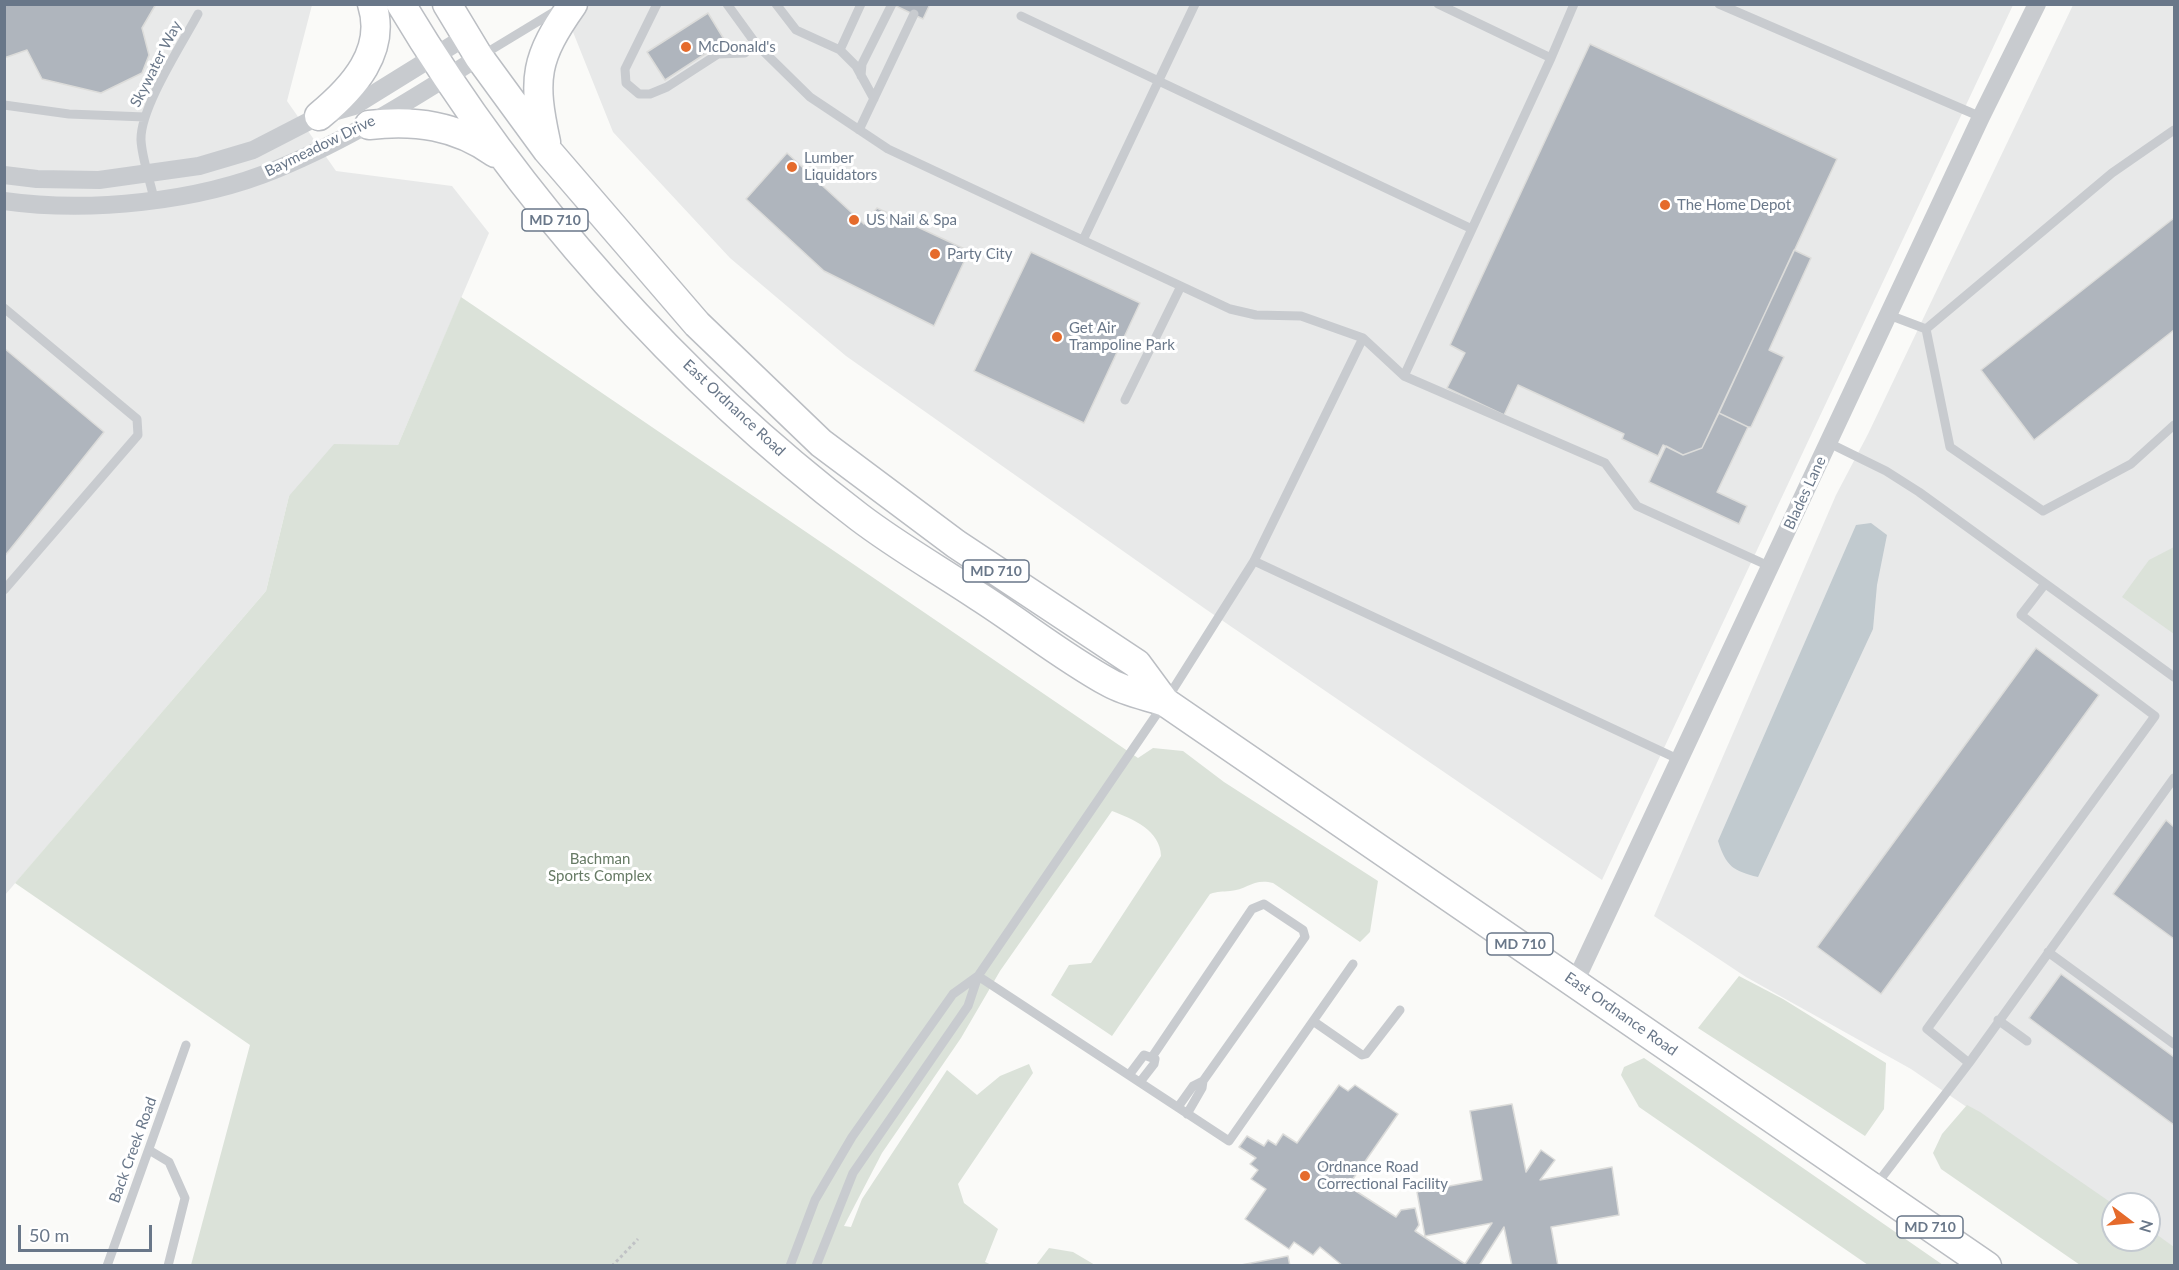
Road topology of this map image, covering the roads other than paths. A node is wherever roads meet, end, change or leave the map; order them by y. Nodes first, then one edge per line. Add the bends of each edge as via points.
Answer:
1 (372, 4) edge
2 (401, 4) edge
3 (447, 4) edge
4 (566, 4) edge
5 (573, 4) edge
6 (657, 4) edge
7 (727, 4) edge
8 (776, 4) edge
9 (861, 4) edge
10 (892, 4) edge
11 (1195, 4) edge
12 (1438, 4) edge
13 (1574, 4) edge
14 (1719, 4) edge
15 (2037, 4) edge
16 (198, 14) dead end
17 (914, 14) dead end
18 (1021, 16) dead end
19 (473, 47) junction
20 (840, 50) junction
21 (745, 53) dead end
22 (1551, 58) junction
23 (439, 68) junction
24 (861, 76) junction
25 (1158, 81) junction
26 (874, 99) junction
27 (4, 105) edge
28 (319, 116) junction
29 (145, 117) junction
30 (1981, 117) junction
31 (369, 125) junction
32 (860, 130) junction
33 (2175, 130) edge
34 (547, 150) junction
35 (508, 162) junction
36 (4, 175) edge
37 (149, 175) junction
38 (154, 199) junction
39 (4, 201) edge
40 (1472, 229) junction
41 (1083, 240) junction
42 (1181, 286) junction
43 (4, 308) edge
44 (1889, 315) junction
45 (1926, 328) junction
46 (1363, 338) junction
47 (1404, 376) junction
48 (1125, 400) dead end
49 (2175, 425) edge
50 (1829, 443) junction
51 (1254, 561) junction
52 (1771, 567) junction
53 (2045, 584) junction
54 (4, 590) edge
55 (2175, 677) edge
56 (1165, 702) junction
57 (1680, 760) junction
58 (2175, 778) edge
59 (2048, 952) junction
60 (1353, 964) dead end
61 (978, 976) junction
62 (1575, 982) junction
63 (1400, 1010) dead end
64 (1998, 1020) junction
65 (1313, 1021) junction
66 (2027, 1041) dead end
67 (2175, 1044) edge
68 (186, 1045) dead end
69 (1152, 1057) junction
70 (1968, 1063) junction
71 (1129, 1075) junction
72 (1203, 1081) junction
73 (1140, 1082) junction
74 (1178, 1107) junction
75 (1187, 1113) junction
76 (148, 1150) junction
77 (1874, 1188) junction
78 (107, 1266) edge
79 (168, 1266) edge
80 (790, 1266) edge
81 (816, 1266) edge
82 (1987, 1266) edge

1 - 28 main road via 376,27 371,54 349,88
2 - 23 main road, East Ordnance Road / MD 710
3 - 19 main road, East Ordnance Road / MD 710
4 - 19 lane
5 - 34 main road via 553,33 538,76 537,99
6 - 21 lane via 625,69 626,83 639,94 667,87 718,54
7 - 32 lane via 756,44 810,97
8 - 20 lane via 796,30
9 - 20 lane
10 - 24 lane via 862,64
11 - 25 lane
12 - 22 lane
13 - 22 lane
14 - 30 lane
15 - 30 street, Blades Lane
16 - 29 lane, Skywater Way
17 - 26 lane
18 - 25 lane
19 - 23 street, Baymeadow Drive
19 - 23 street, Baymeadow Drive
19 - 34 main road, East Ordnance Road / MD 710
20 - 24 lane
22 - 40 lane
23 - 28 street, Baymeadow Drive via 354,106
23 - 31 street, Baymeadow Drive
23 - 35 main road, East Ordnance Road / MD 710
24 - 26 lane
25 - 40 lane
25 - 41 lane
26 - 32 lane
27 - 29 lane via 69,114
28 - 37 street, Baymeadow Drive via 253,150
29 - 37 lane, Skywater Way via 141,142
30 - 44 street, Blades Lane
31 - 35 main road via 405,121 436,127 465,135
31 - 38 street, Baymeadow Drive via 276,170 220,188
32 - 41 lane via 888,149
33 - 45 lane via 2112,173
34 - 56 main road, East Ordnance Road / MD 710 via 697,324 821,444 956,544 1137,664
35 - 56 main road, East Ordnance Road / MD 710 via 636,313 782,454 860,518 1112,684
36 - 37 street, Baymeadow Drive via 99,180
37 - 38 lane, Skywater Way
38 - 39 street, Baymeadow Drive via 92,207
40 - 47 lane
41 - 42 lane
42 - 46 lane via 1230,309 1256,315 1301,316
42 - 48 lane
43 - 54 lane via 136,419 138,435
44 - 45 lane
44 - 50 street, Blades Lane
45 - 49 lane via 1950,447 2043,511 2132,464
46 - 47 lane
46 - 51 lane
47 - 52 lane via 1605,463 1637,506
50 - 52 street, Blades Lane
50 - 53 lane via 1886,471
51 - 56 lane
51 - 57 lane
52 - 57 street, Blades Lane
53 - 55 lane
53 - 70 lane via 2021,615 2155,716 1927,1029
56 - 61 lane
56 - 62 main road, East Ordnance Road / MD 710
57 - 62 street, Blades Lane
58 - 59 lane
59 - 64 lane
59 - 67 lane
60 - 65 lane
61 - 71 lane
61 - 80 lane via 953,993 845,1147 815,1200
61 - 81 lane via 968,1006 853,1173
62 - 77 main road, East Ordnance Road / MD 710
63 - 65 lane via 1362,1055
64 - 66 lane
64 - 70 lane
65 - 75 lane via 1229,1141
68 - 76 lane, Back Creek Road
69 - 71 lane via 1144,1055
69 - 72 lane via 1252,909 1264,904 1303,930 1305,937
69 - 73 lane via 1154,1064
70 - 77 lane
71 - 73 lane
72 - 74 lane via 1193,1086
72 - 75 lane
73 - 74 lane
74 - 75 lane
76 - 78 lane, Back Creek Road
76 - 79 lane via 169,1162 185,1198
77 - 82 main road, East Ordnance Road / MD 710

